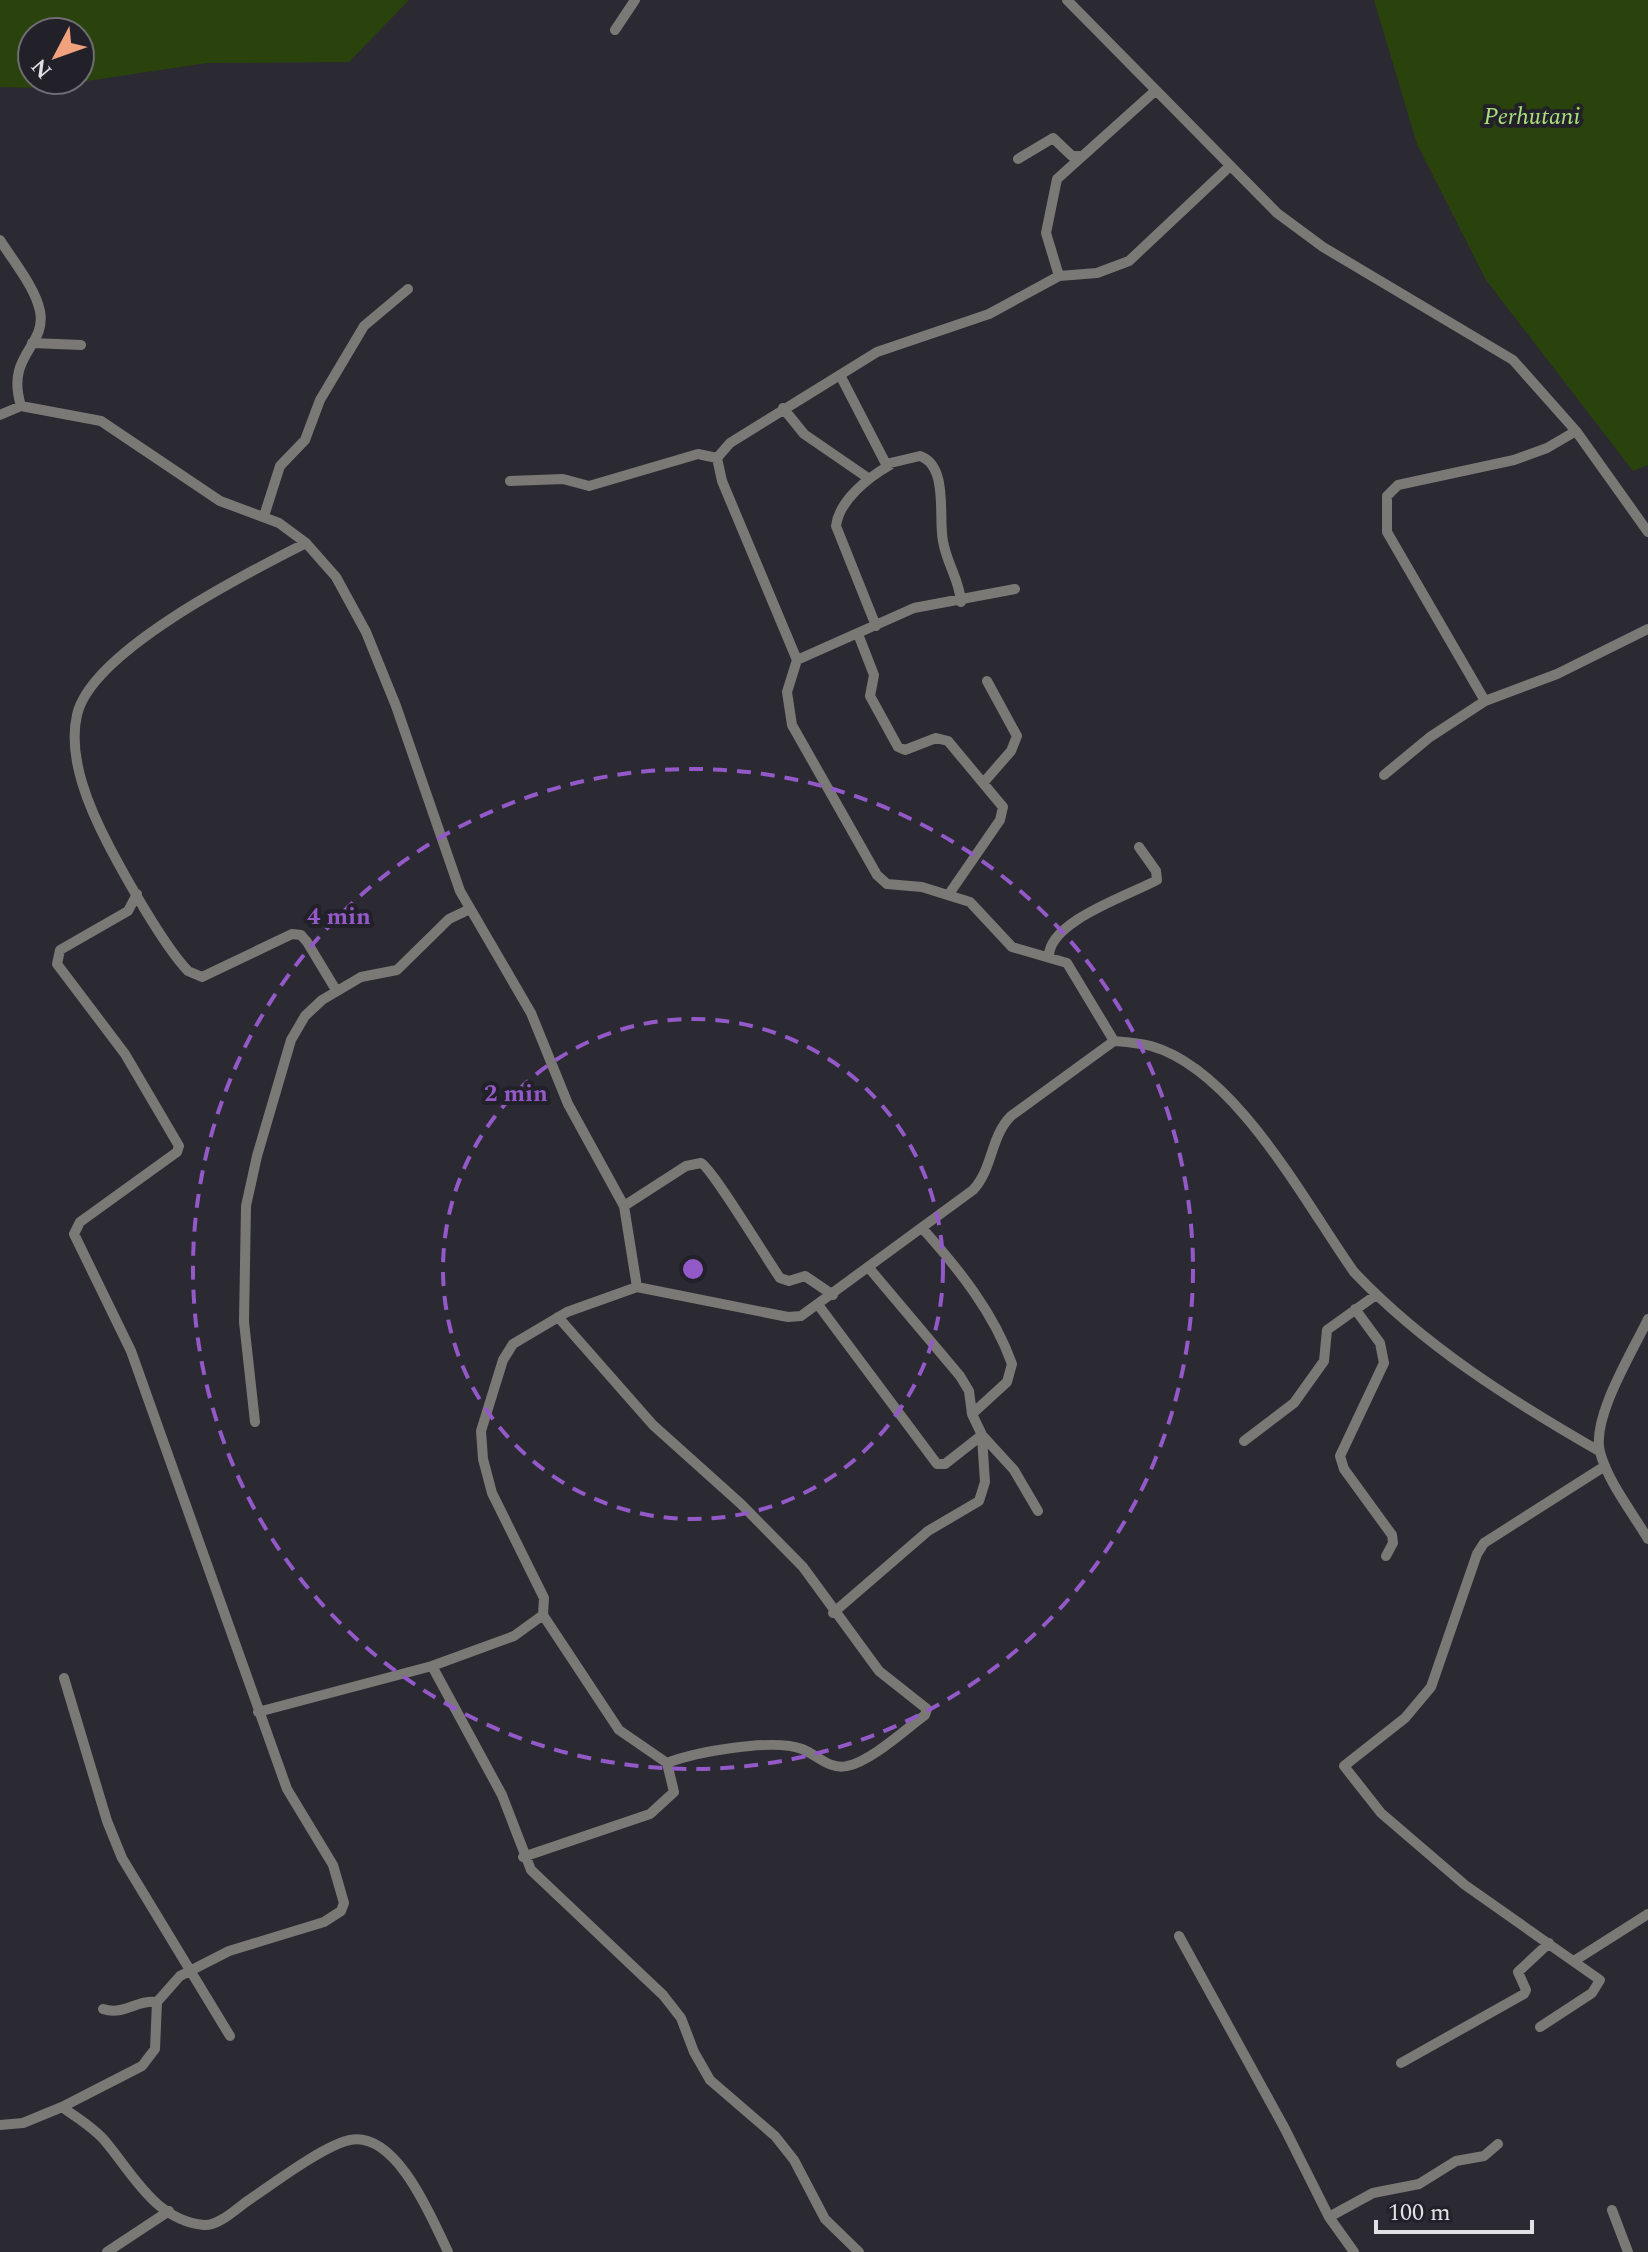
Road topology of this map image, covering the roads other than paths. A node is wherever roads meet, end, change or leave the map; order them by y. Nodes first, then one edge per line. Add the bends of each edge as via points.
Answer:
1 (635, 0) edge
2 (1067, 0) edge
3 (615, 30) dead end
4 (1155, 91) junction
5 (1079, 156) junction
6 (1018, 159) dead end
7 (1230, 166) junction
8 (0, 240) edge
9 (1059, 276) junction
10 (408, 289) dead end
11 (32, 343) junction
12 (81, 345) dead end
13 (840, 375) junction
14 (21, 406) junction
15 (783, 408) junction
16 (0, 415) edge
17 (1576, 431) junction
18 (717, 458) junction
19 (890, 465) junction
20 (868, 478) junction
21 (510, 481) dead end
22 (264, 516) junction
23 (1648, 532) edge
24 (306, 543) junction
25 (1015, 589) dead end
26 (961, 602) junction
27 (876, 626) junction
28 (1648, 629) edge
29 (858, 634) junction
30 (797, 660) junction
31 (987, 681) dead end
32 (1485, 701) junction
33 (1384, 775) dead end
34 (984, 782) junction
35 (1139, 847) dead end
36 (137, 894) junction
37 (949, 894) junction
38 (470, 909) junction
39 (1049, 956) junction
40 (336, 990) junction
41 (1114, 1041) junction
42 (624, 1206) junction
43 (922, 1228) junction
44 (869, 1268) junction
45 (637, 1287) junction
46 (833, 1295) junction
47 (1376, 1295) junction
48 (819, 1306) junction
49 (1355, 1309) junction
50 (558, 1317) junction
51 (1648, 1319) edge
52 (972, 1414) junction
53 (255, 1422) dead end
54 (982, 1435) junction
55 (1244, 1441) dead end
56 (1599, 1451) junction
57 (1605, 1466) junction
58 (1038, 1511) dead end
59 (1648, 1539) edge
60 (1386, 1556) dead end
61 (833, 1613) junction
62 (543, 1615) junction
63 (432, 1666) junction
64 (64, 1678) dead end
65 (258, 1712) junction
66 (667, 1763) junction
67 (523, 1857) junction
68 (1648, 1914) edge
69 (1179, 1936) dead end
70 (1549, 1943) junction
71 (1574, 1961) junction
72 (191, 1969) junction
73 (157, 2002) junction
74 (103, 2009) dead end
75 (1540, 2027) dead end
76 (230, 2036) dead end
77 (1401, 2063) dead end
78 (62, 2107) junction
79 (0, 2125) edge
80 (1498, 2144) dead end
81 (1612, 2210) dead end
82 (169, 2211) junction
83 (1329, 2217) junction
84 (107, 2252) edge
85 (448, 2252) edge
86 (859, 2252) edge
87 (1354, 2252) edge
88 (1628, 2252) edge

1 - 3 street
2 - 4 street
4 - 5 street
4 - 7 street
5 - 6 street via 1053,138
5 - 9 street via 1057,179 1047,226
7 - 9 street via 1129,261 1097,273
7 - 17 street via 1277,213 1323,247 1513,360
8 - 11 street via 40,311
9 - 13 street via 989,314 877,352
10 - 22 street via 364,326 320,400 305,440 280,466
11 - 12 street
11 - 14 street via 15,378
13 - 15 street
13 - 19 street via 879,457
14 - 16 street
14 - 22 street via 101,421 220,501
15 - 18 street via 730,443
15 - 20 street via 804,434
17 - 23 street
17 - 32 street via 1514,460 1398,485 1387,496 1387,532
18 - 21 street via 698,454 589,486 563,479
18 - 30 street
19 - 20 street
19 - 26 street via 920,456 935,469 943,542
20 - 27 street via 836,526
22 - 24 street
24 - 36 street via 142,638 106,669 81,701 75,727 81,776 99,828
24 - 38 street via 336,577 366,632
25 - 26 street
26 - 27 street via 914,608
27 - 29 street
28 - 32 street via 1557,674
29 - 30 street
29 - 34 street via 874,675 870,696 898,747 905,750 943,738
30 - 37 street via 787,692 792,725 877,875 887,884
31 - 34 street via 1017,736 1005,760
32 - 33 street
34 - 37 street via 1003,813
35 - 39 street via 1157,880 1067,927 1052,942
36 - 40 street via 193,974 208,974 292,934 301,935
36 - 65 street via 128,911 60,950 57,964 125,1054 179,1146 80,1222 74,1234 131,1351
37 - 39 street via 976,906 1012,947
38 - 40 street via 449,919 397,970 361,977
38 - 42 street via 531,1013 568,1104
39 - 41 street via 1074,971
40 - 53 street via 305,1016 291,1040 246,1206 244,1322
41 - 43 street via 1011,1116 1000,1130 980,1183
41 - 47 street via 1167,1052 1227,1094
42 - 45 street
42 - 46 street via 686,1166 701,1163 712,1171 780,1278 805,1276
43 - 44 street
43 - 52 street via 956,1266 1012,1364 1007,1382
44 - 46 street
44 - 52 street via 960,1376 969,1391
45 - 48 street via 788,1317
45 - 50 street
46 - 48 street
47 - 49 street
47 - 56 street via 1505,1397
48 - 54 street via 931,1460 941,1466
49 - 55 street via 1327,1330 1324,1361 1294,1403
49 - 60 street via 1380,1343 1384,1363 1340,1456 1392,1535
50 - 61 street via 653,1425 803,1567
50 - 62 street via 508,1350 481,1431 489,1484 544,1598
51 - 56 street via 1602,1417
52 - 54 street
54 - 58 street via 1021,1480
54 - 61 street via 985,1482 979,1501 928,1531
56 - 57 street
57 - 59 street
57 - 70 street via 1484,1543 1431,1687 1405,1718 1344,1766 1381,1813 1465,1885
61 - 66 street via 879,1671 925,1704 925,1715 846,1767 777,1746 705,1751
62 - 63 street via 514,1636
62 - 66 street via 619,1730
63 - 65 street
63 - 67 street via 502,1795
64 - 72 street via 114,1839
65 - 72 street via 287,1789 333,1865 344,1903 324,1922 243,1945
66 - 67 street via 674,1792 658,1810
67 - 86 street via 541,1881 663,1995 681,2018 710,2080 775,2136 825,2219
68 - 71 street
69 - 83 street
70 - 71 street
70 - 77 street via 1518,1972 1524,1994
71 - 75 street via 1601,1984
72 - 73 street
72 - 76 street
73 - 74 street via 146,2000 115,2012
73 - 78 street via 150,2059
78 - 79 street via 23,2123
78 - 82 street via 103,2139 142,2191
80 - 83 street via 1484,2156 1456,2161 1419,2184 1373,2193
81 - 88 street
82 - 84 street
82 - 85 street via 209,2225 347,2141 365,2140 409,2174
83 - 87 street

